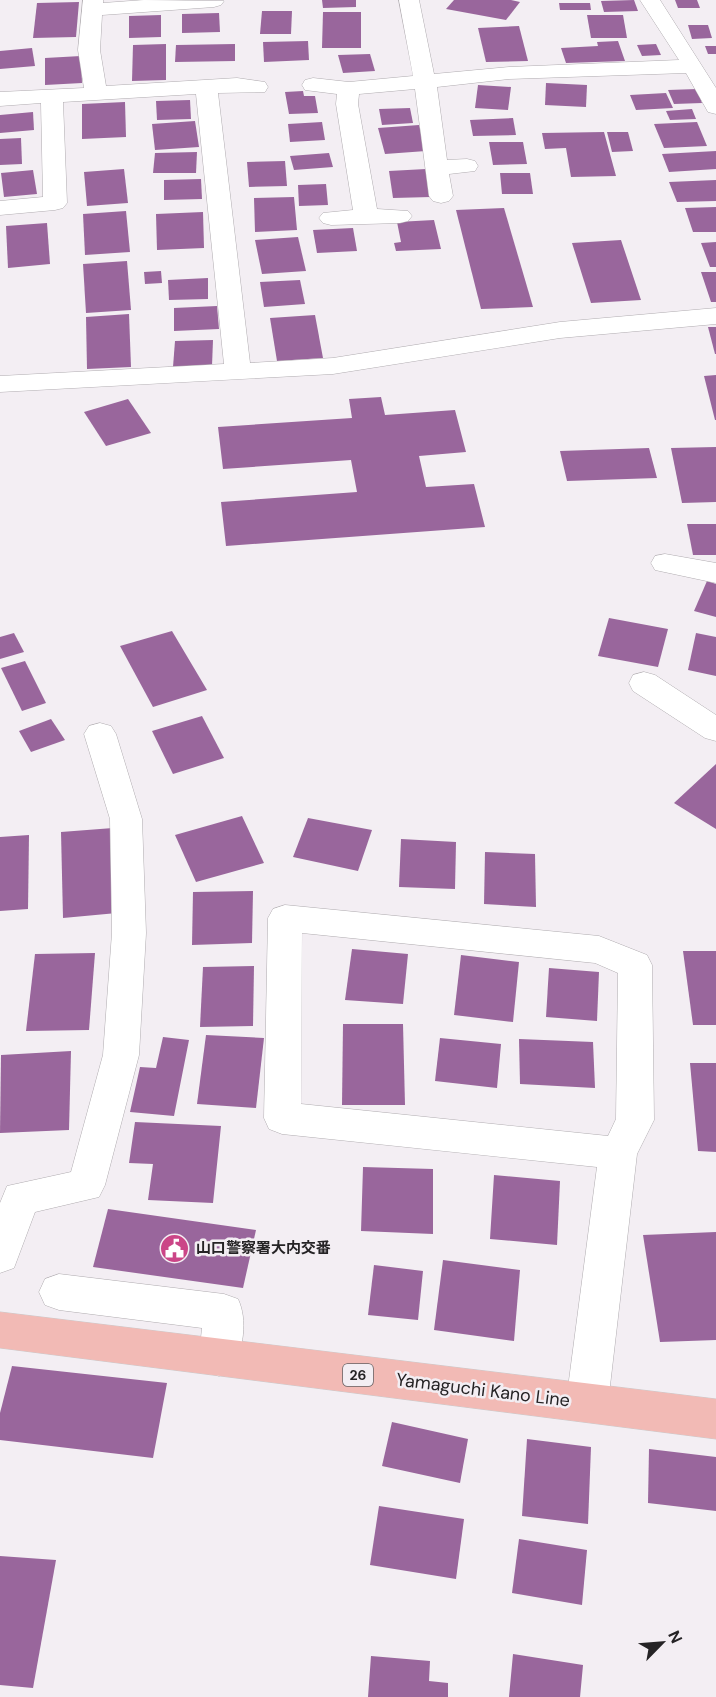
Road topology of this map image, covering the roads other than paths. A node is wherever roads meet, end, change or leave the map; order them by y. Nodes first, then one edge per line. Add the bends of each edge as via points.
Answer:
1 (409, 0) edge
2 (650, 0) edge
3 (214, 1) edge
4 (178, 2) edge
5 (92, 5) edge
6 (693, 66) junction
7 (426, 82) junction
8 (313, 85) dead end
9 (206, 87) junction
10 (256, 87) dead end
11 (349, 89) junction
12 (96, 92) junction
13 (52, 96) junction
14 (0, 99) edge
15 (716, 107) edge
16 (467, 166) dead end
17 (437, 168) junction
18 (441, 196) dead end
19 (0, 208) edge
20 (366, 216) junction
21 (400, 216) dead end
22 (331, 218) dead end
23 (716, 316) edge
24 (238, 372) junction
25 (2, 377) edge
26 (664, 563) dead end
27 (716, 573) edge
28 (644, 683) dead end
29 (716, 730) edge
30 (100, 734) dead end
31 (618, 1153) junction
32 (0, 1256) edge
33 (0, 1330) edge
34 (88, 1342) junction
35 (219, 1357) junction
36 (587, 1403) junction
37 (716, 1419) edge

1 - 7 street
2 - 6 street
3 - 4 street
4 - 5 street
5 - 12 street via 89,51
6 - 7 street via 509,73
6 - 15 street
7 - 11 street
7 - 17 street
8 - 11 street
9 - 10 street
9 - 12 street
9 - 24 street
11 - 20 street via 347,104
12 - 13 street
13 - 14 street
13 - 19 street via 55,203
16 - 17 street
17 - 18 street
20 - 21 street
20 - 22 street
23 - 24 street via 560,330 333,366
24 - 25 street
26 - 27 street
28 - 29 street
30 - 32 street via 126,819 129,933 121,1055 86,1185 21,1198
31 - 31 street via 635,1120 635,965 599,950 285,918 282,1118
31 - 36 street
33 - 34 main road, Yamaguchi Kano Line / 26
34 - 35 main road, Yamaguchi Kano Line / 26
34 - 35 street via 74,1294 224,1312
35 - 36 main road, Yamaguchi Kano Line / 26
36 - 37 main road, Yamaguchi Kano Line / 26

